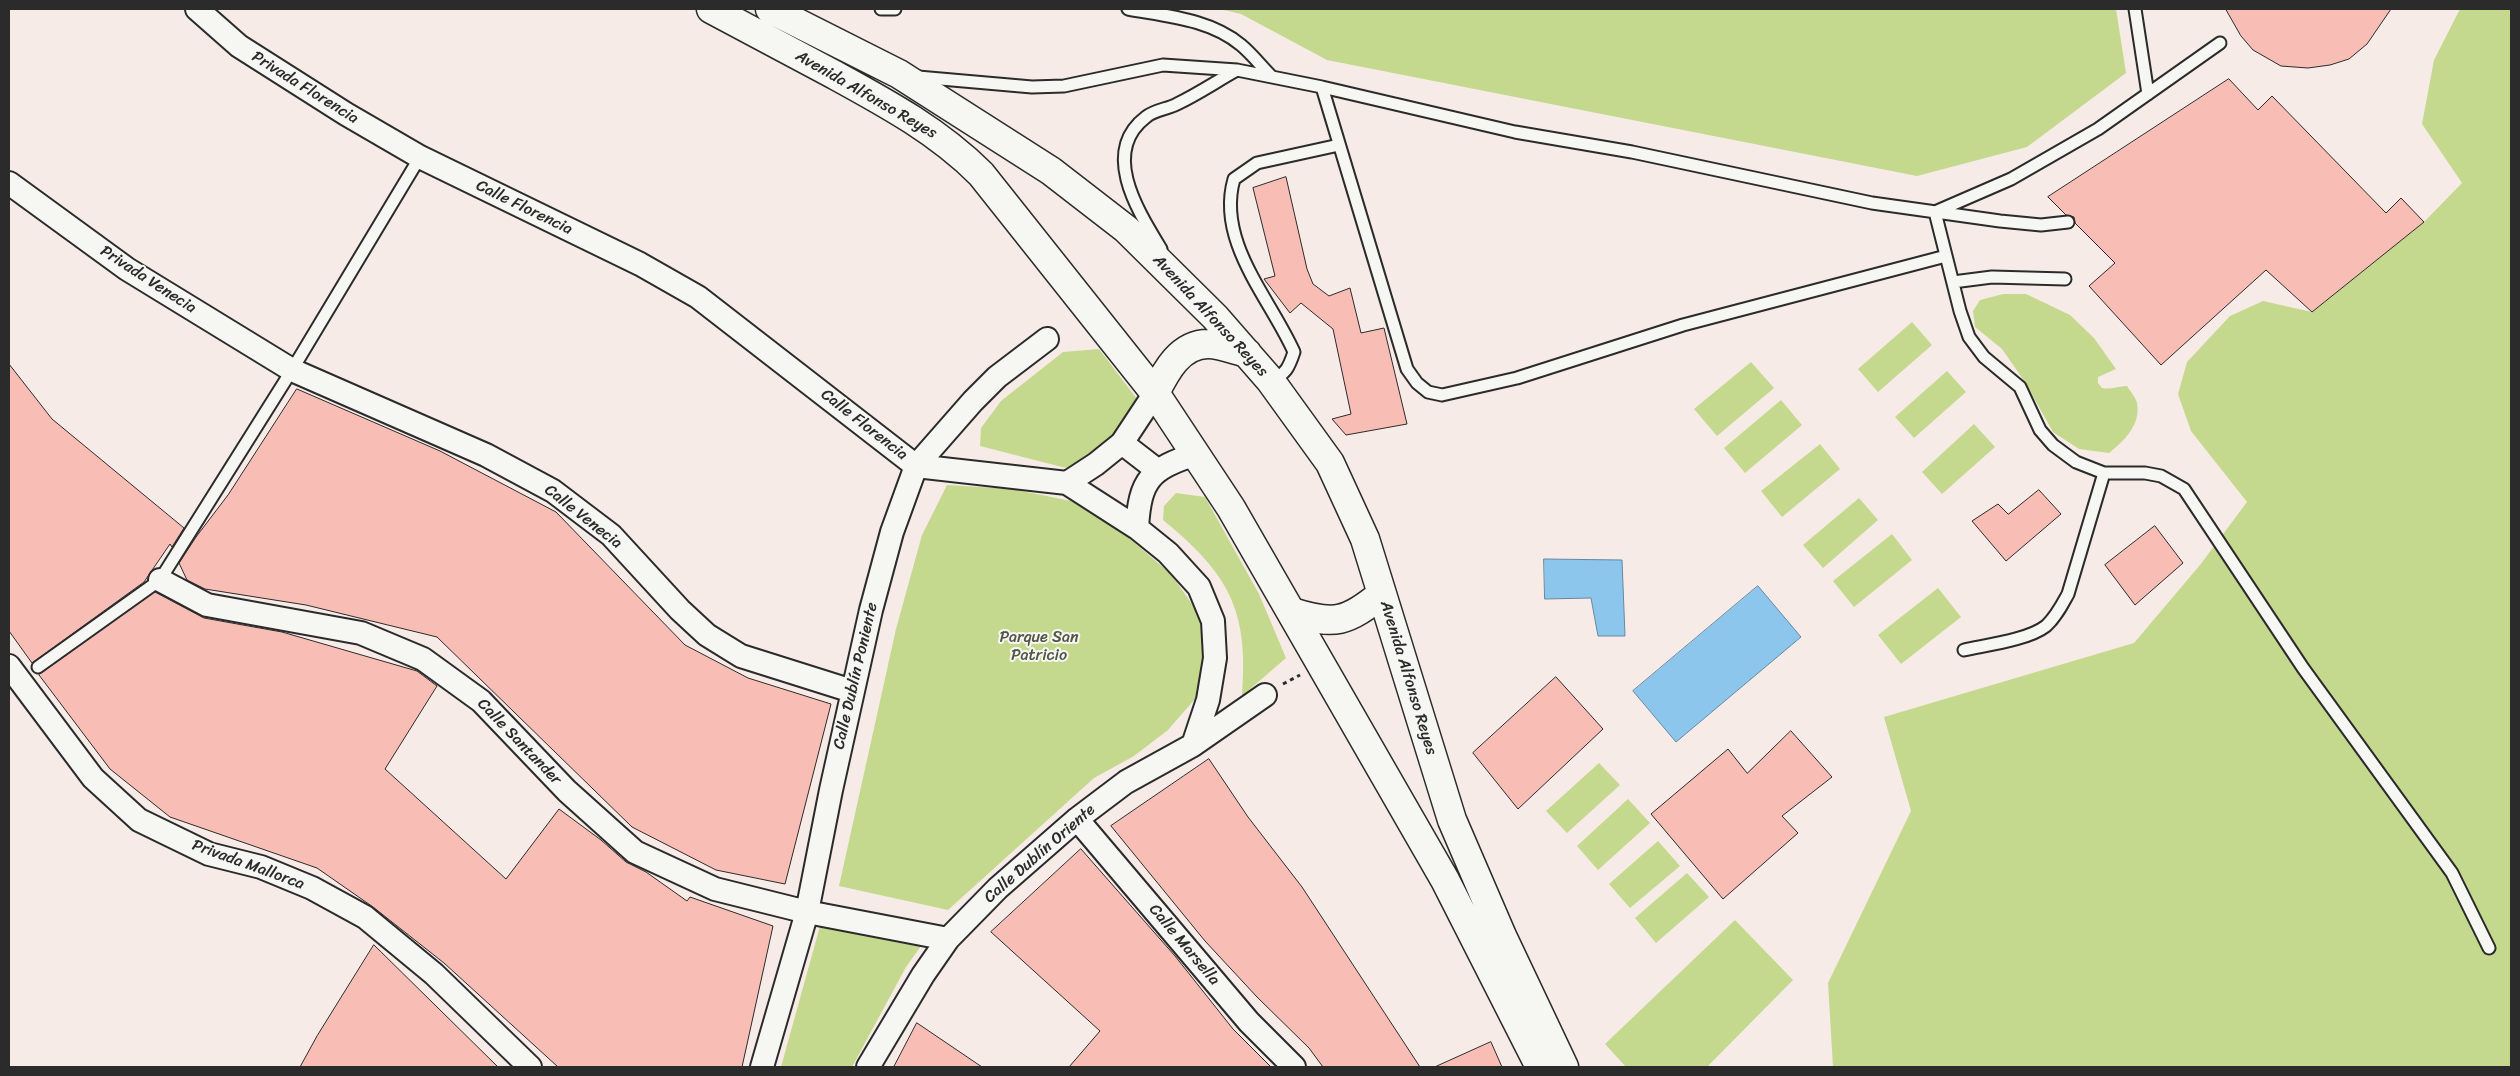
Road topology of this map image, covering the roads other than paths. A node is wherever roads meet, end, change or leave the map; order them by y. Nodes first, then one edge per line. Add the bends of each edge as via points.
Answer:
1 (198, 9) edge
2 (711, 9) edge
3 (770, 9) edge
4 (881, 9) edge
5 (895, 9) edge
6 (1128, 9) edge
7 (2135, 9) edge
8 (2220, 43) dead end
9 (1237, 70) junction
10 (899, 74) junction
11 (1271, 76) junction
12 (1322, 87) junction
13 (2148, 94) junction
14 (1339, 145) junction
15 (420, 157) junction
16 (9, 183) edge
17 (1935, 212) junction
18 (2068, 222) dead end
19 (1946, 256) junction
20 (2065, 279) dead end
21 (1179, 281) junction
22 (1953, 282) junction
23 (1047, 339) dead end
24 (1247, 353) junction
25 (292, 370) junction
26 (1270, 380) junction
27 (1155, 392) junction
28 (1122, 443) junction
29 (1196, 454) junction
30 (916, 466) junction
31 (1156, 470) junction
32 (2104, 473) junction
33 (1067, 483) junction
34 (1137, 528) junction
35 (160, 580) junction
36 (1382, 594) junction
37 (1292, 612) junction
38 (1964, 650) dead end
39 (9, 666) edge
40 (38, 667) dead end
41 (852, 690) junction
42 (1266, 695) dead end
43 (1193, 745) junction
44 (1077, 819) junction
45 (807, 912) junction
46 (948, 939) junction
47 (2489, 948) dead end
48 (530, 1067) edge
49 (762, 1067) edge
50 (868, 1067) edge
51 (1294, 1067) edge
52 (1540, 1067) edge
53 (1564, 1067) edge

1 - 15 street, Privada Florencia via 239,46
2 - 27 main road, Avenida Alfonso Reyes via 883,101 957,150 981,174
3 - 10 main road, Avenida Alfonso Reyes
4 - 5 lane
6 - 11 lane via 1192,21 1217,30 1240,45
7 - 13 lane
8 - 13 lane
9 - 10 lane via 1163,65 1064,86 1032,87
9 - 11 lane
9 - 21 lane via 1176,104 1147,116 1131,131 1123,149 1124,172 1141,214
10 - 21 main road, Avenida Alfonso Reyes via 1051,171 1126,229
11 - 12 lane
12 - 14 lane
12 - 17 lane via 1515,132 1632,152 1872,203
13 - 17 lane via 2098,128 2011,179
14 - 19 lane via 1407,369 1428,392 1442,395 1517,378 1683,325
14 - 26 lane via 1258,163 1234,179 1229,196 1235,241 1294,352 1289,368 1280,377
15 - 25 lane
15 - 30 street, Calle Florencia via 640,264 698,297
16 - 25 street, Privada Venecia via 127,269
17 - 18 lane via 2042,225
17 - 19 lane
19 - 22 lane
20 - 22 lane via 1992,277
21 - 24 main road, Avenida Alfonso Reyes
22 - 32 lane via 1969,337 1984,357 2020,387 2040,430 2053,445 2076,462
23 - 30 street, Calle Dublín Poniente via 979,395
24 - 26 main road, Avenida Alfonso Reyes
24 - 27 main road via 1208,344 1193,347 1169,367
25 - 35 lane
25 - 41 street, Calle Venecia via 486,455 553,491 611,535 707,635 741,656
26 - 36 main road, Avenida Alfonso Reyes via 1330,463 1365,539
27 - 28 street
27 - 29 main road, Avenida Alfonso Reyes
28 - 31 street
28 - 33 street
29 - 31 street
29 - 37 main road, Avenida Alfonso Reyes
30 - 33 street, Calle Florencia
30 - 41 street, Calle Dublín Poniente via 892,532
31 - 34 street via 1143,489
32 - 38 lane via 2068,594 2058,611 2045,626 2030,634
32 - 47 lane via 2161,476 2184,489 2303,668 2452,873
33 - 34 street, Calle Florencia
34 - 43 street, Calle Florencia via 1168,553 1199,587 1213,621 1215,658 1208,700
35 - 40 lane
35 - 45 street, Calle Santander via 207,605 361,633 423,659 481,701 567,791 635,852 715,889
36 - 37 main road via 1341,620 1318,620
36 - 53 main road, Avenida Alfonso Reyes via 1452,820
37 - 52 main road, Avenida Alfonso Reyes via 1445,880
39 - 48 street, Privada Mallorca via 93,778 139,820 209,854 262,867 312,888 365,917 434,974
41 - 45 street, Calle Dublín Poniente
42 - 43 street, Calle Dublín Oriente
43 - 44 street, Calle Dublín Oriente via 1126,782
44 - 46 street, Calle Dublín Oriente via 998,888
44 - 51 street, Calle Marsella via 1249,1022
45 - 46 street, Calle Santander
45 - 49 street, Calle Dublín Poniente
46 - 50 street, Calle Dublín Oriente via 922,975

